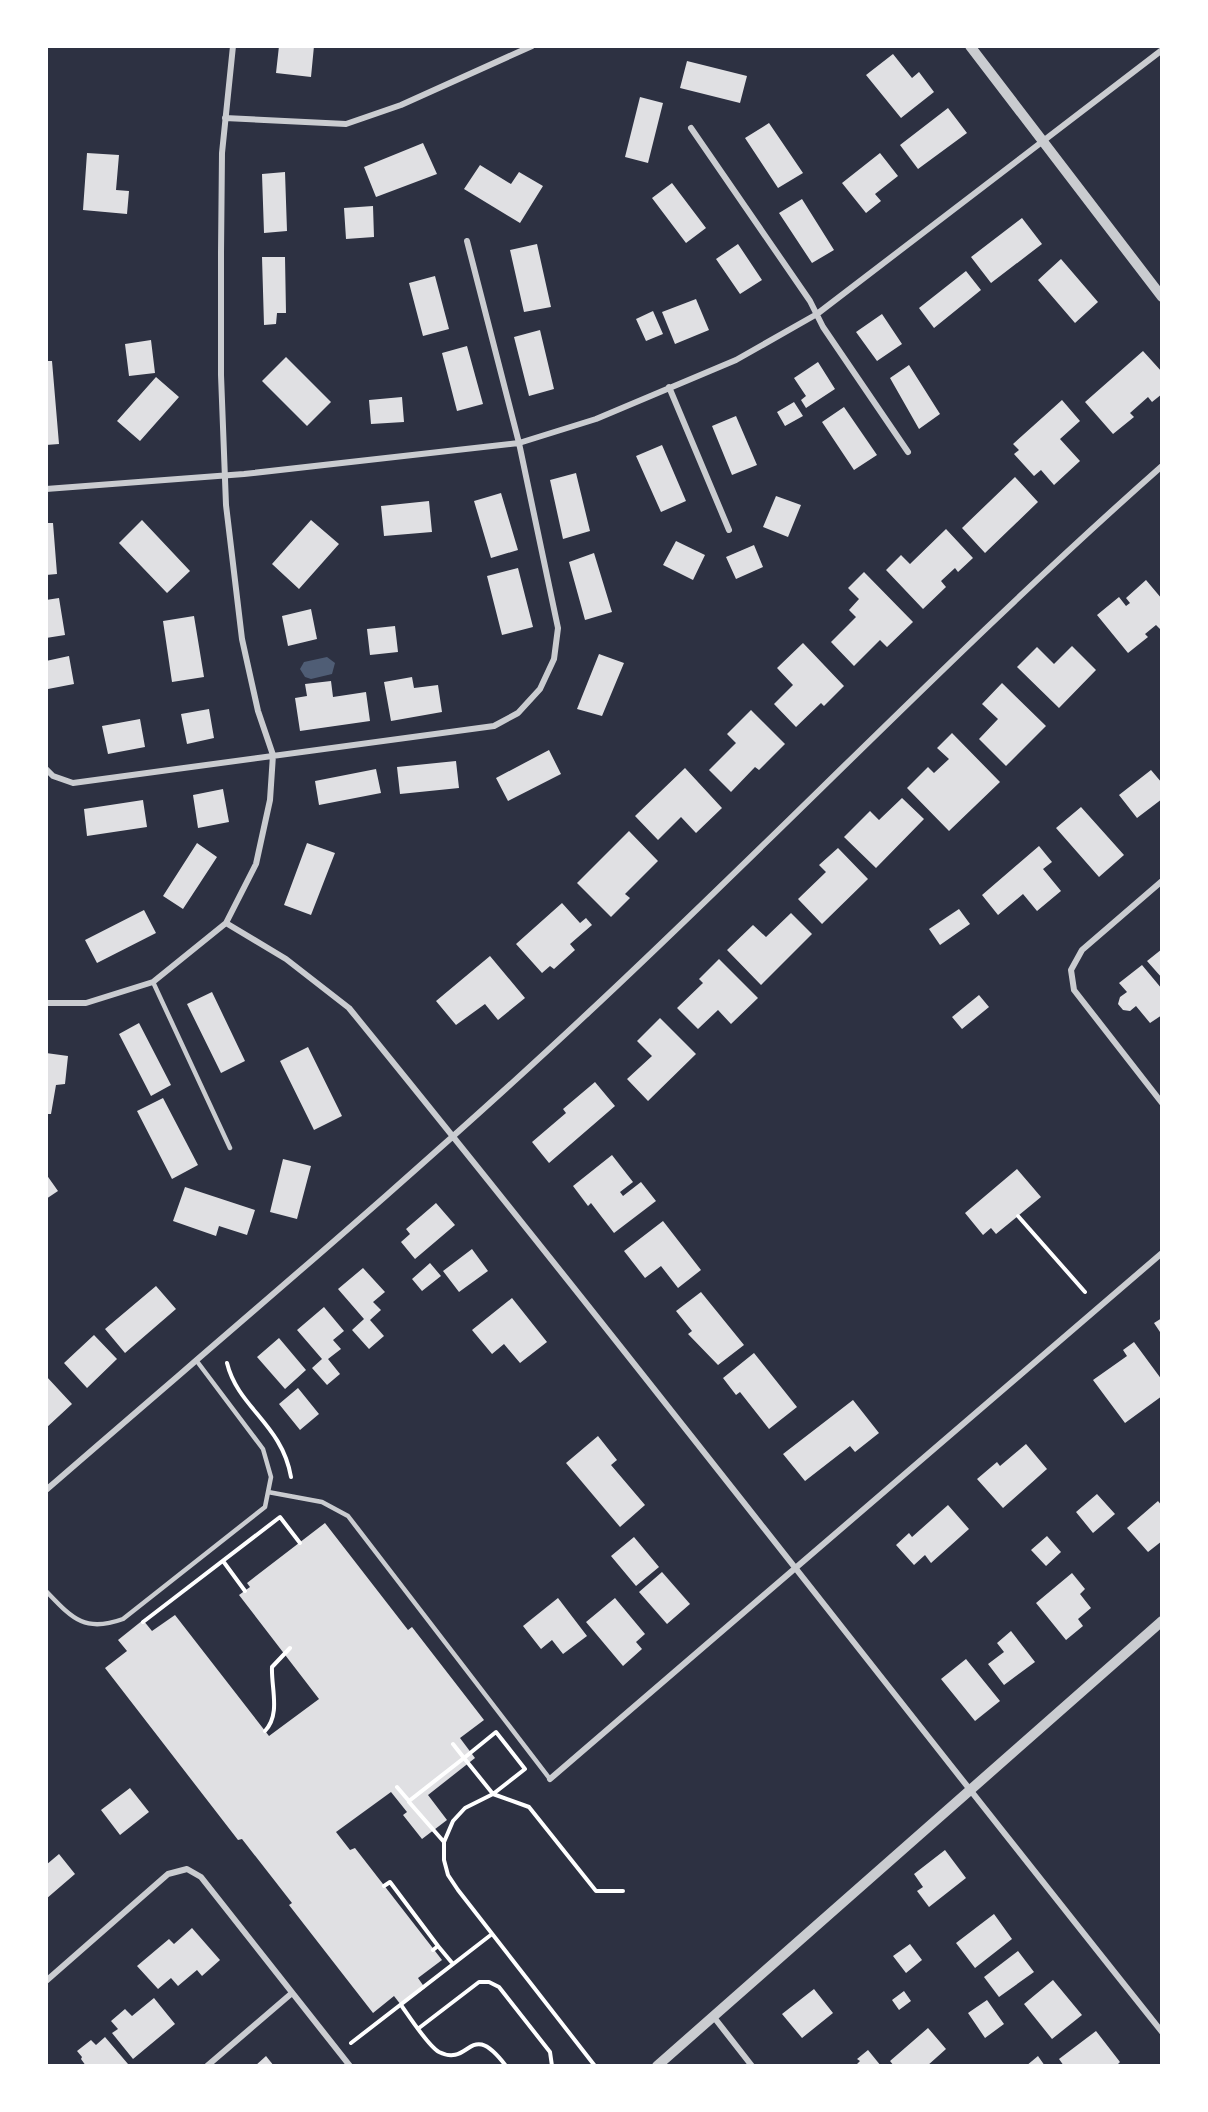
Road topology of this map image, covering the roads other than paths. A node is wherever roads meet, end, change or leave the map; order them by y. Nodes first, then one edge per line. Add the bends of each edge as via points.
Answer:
1 (233, 46) edge
2 (532, 46) edge
3 (970, 46) edge
4 (1161, 50) edge
5 (225, 118) junction
6 (691, 128) dead end
7 (1043, 141) junction
8 (467, 241) dead end
9 (1161, 297) edge
10 (817, 314) junction
11 (669, 387) junction
12 (519, 443) junction
13 (908, 452) dead end
14 (1161, 466) edge
15 (227, 475) junction
16 (46, 489) edge
17 (729, 530) dead end
18 (273, 755) junction
19 (46, 769) edge
20 (1161, 880) edge
21 (226, 923) junction
22 (153, 982) junction
23 (46, 1003) edge
24 (1161, 1103) edge
25 (454, 1136) junction
26 (230, 1148) dead end
27 (1161, 1253) edge
28 (196, 1360) junction
29 (46, 1490) edge
30 (268, 1492) junction
31 (797, 1567) junction
32 (46, 1591) edge
33 (1161, 1621) edge
34 (550, 1779) joint
35 (969, 1791) junction
36 (46, 1981) edge
37 (292, 1993) junction
38 (713, 2016) junction
39 (1161, 2032) edge
40 (207, 2066) edge
41 (350, 2066) edge
42 (657, 2066) edge
43 (752, 2066) edge

1 - 5 street
2 - 5 street via 401,105 346,124
3 - 7 street
4 - 7 street
5 - 15 street via 221,375
6 - 10 street
7 - 9 street
7 - 10 street
8 - 12 street
10 - 11 street via 736,360
10 - 13 street
11 - 12 street via 596,419
11 - 17 street
12 - 15 street
12 - 18 street via 558,628 554,659 540,689 518,713 494,726
14 - 25 street via 1071,546 591,1011
15 - 16 street
15 - 18 street via 226,505 242,639 258,711
18 - 19 street via 73,783
18 - 21 street via 270,800 256,864
20 - 24 street via 1082,950 1071,970 1074,990
21 - 22 street
21 - 25 street via 286,959 349,1008
22 - 23 street via 86,1003
22 - 26 lane
25 - 28 street
25 - 31 street
27 - 31 street
28 - 29 street
28 - 30 lane via 263,1449 271,1477
30 - 32 lane via 265,1507 123,1619 104,1626 79,1623
30 - 34 lane via 322,1502 348,1516
31 - 34 street
31 - 35 street
33 - 35 street
35 - 38 street
35 - 39 street
36 - 37 street via 168,1874 187,1869 201,1877
37 - 40 street
37 - 41 street
38 - 42 street
38 - 43 street

